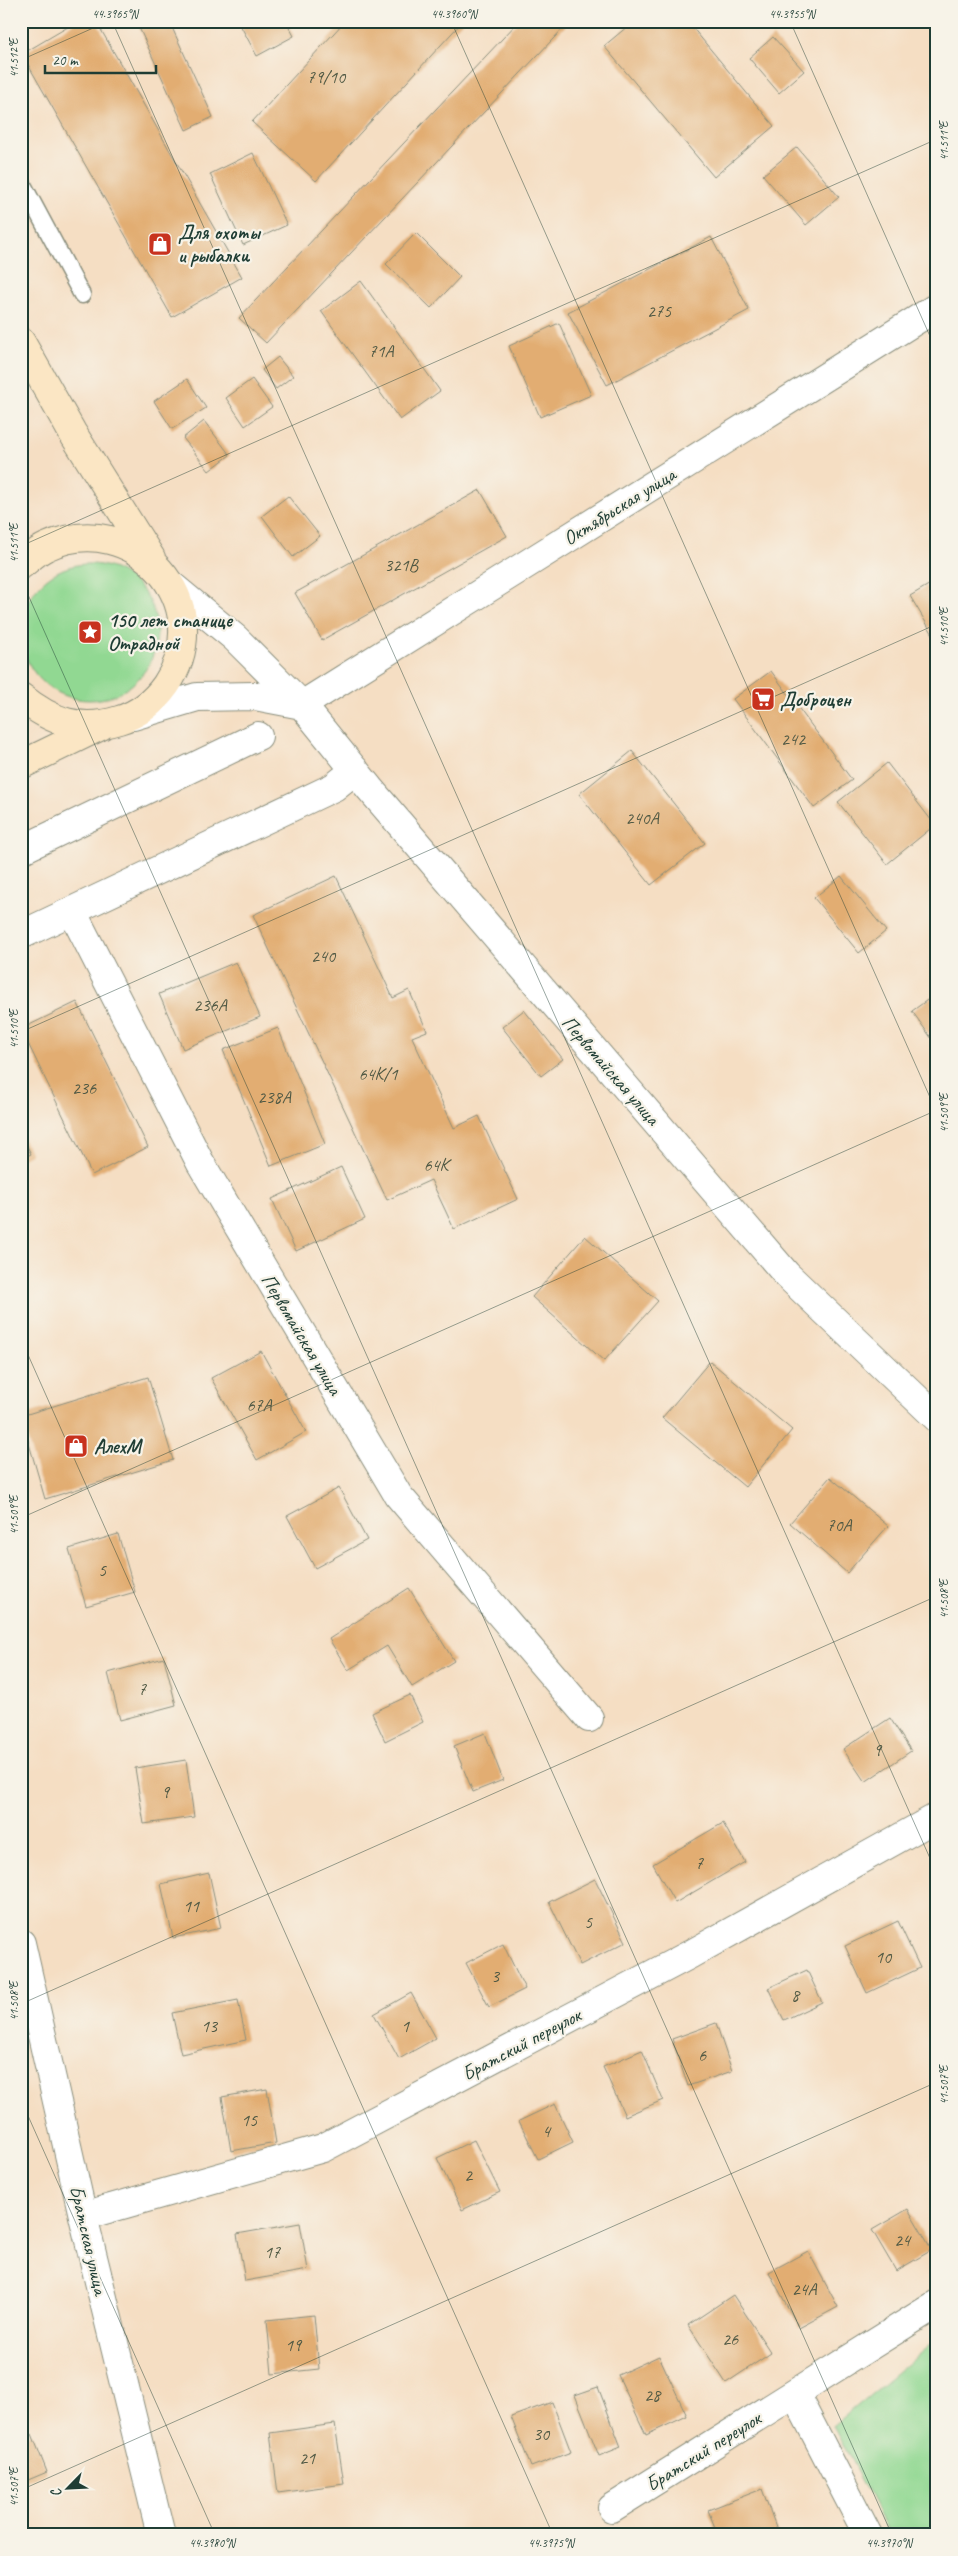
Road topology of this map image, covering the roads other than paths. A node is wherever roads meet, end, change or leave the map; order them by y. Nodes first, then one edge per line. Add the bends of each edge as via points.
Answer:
1 (21, 181) edge
2 (82, 296) dead end
3 (937, 307) edge
4 (21, 342) edge
5 (155, 564) junction
6 (21, 565) edge
7 (171, 585) junction
8 (21, 698) edge
9 (302, 706) junction
10 (133, 716) junction
11 (102, 725) junction
12 (258, 736) dead end
13 (21, 765) edge
14 (354, 770) junction
15 (21, 850) edge
16 (72, 911) junction
17 (21, 935) edge
18 (937, 1418) edge
19 (589, 1718) dead end
20 (937, 1818) edge
21 (21, 1944) edge
22 (83, 2216) junction
23 (937, 2304) edge
24 (795, 2394) junction
25 (612, 2508) dead end
26 (161, 2535) edge
27 (868, 2535) edge

1 - 2 lane
3 - 9 street, Октябрьская улица
4 - 5 street via 72,432
5 - 6 street via 133,548 104,538 74,538 45,548
5 - 7 street
7 - 9 street, Первомайская улица via 235,638
7 - 10 street via 182,613 182,644 174,672 157,698
8 - 11 street via 45,716 73,725
9 - 10 street via 255,696 197,697
9 - 14 street, Первомайская улица
10 - 11 street
11 - 13 street
12 - 15 street
14 - 16 street via 334,787
14 - 18 street, Первомайская улица via 787,1275
16 - 17 street
16 - 19 street, Первомайская улица via 200,1162 398,1495
20 - 22 street, Братский переулок via 691,1954 323,2148
21 - 22 street, Братская улица
22 - 26 street, Братская улица
23 - 24 street, Братский переулок
24 - 25 street, Братский переулок
24 - 27 street

